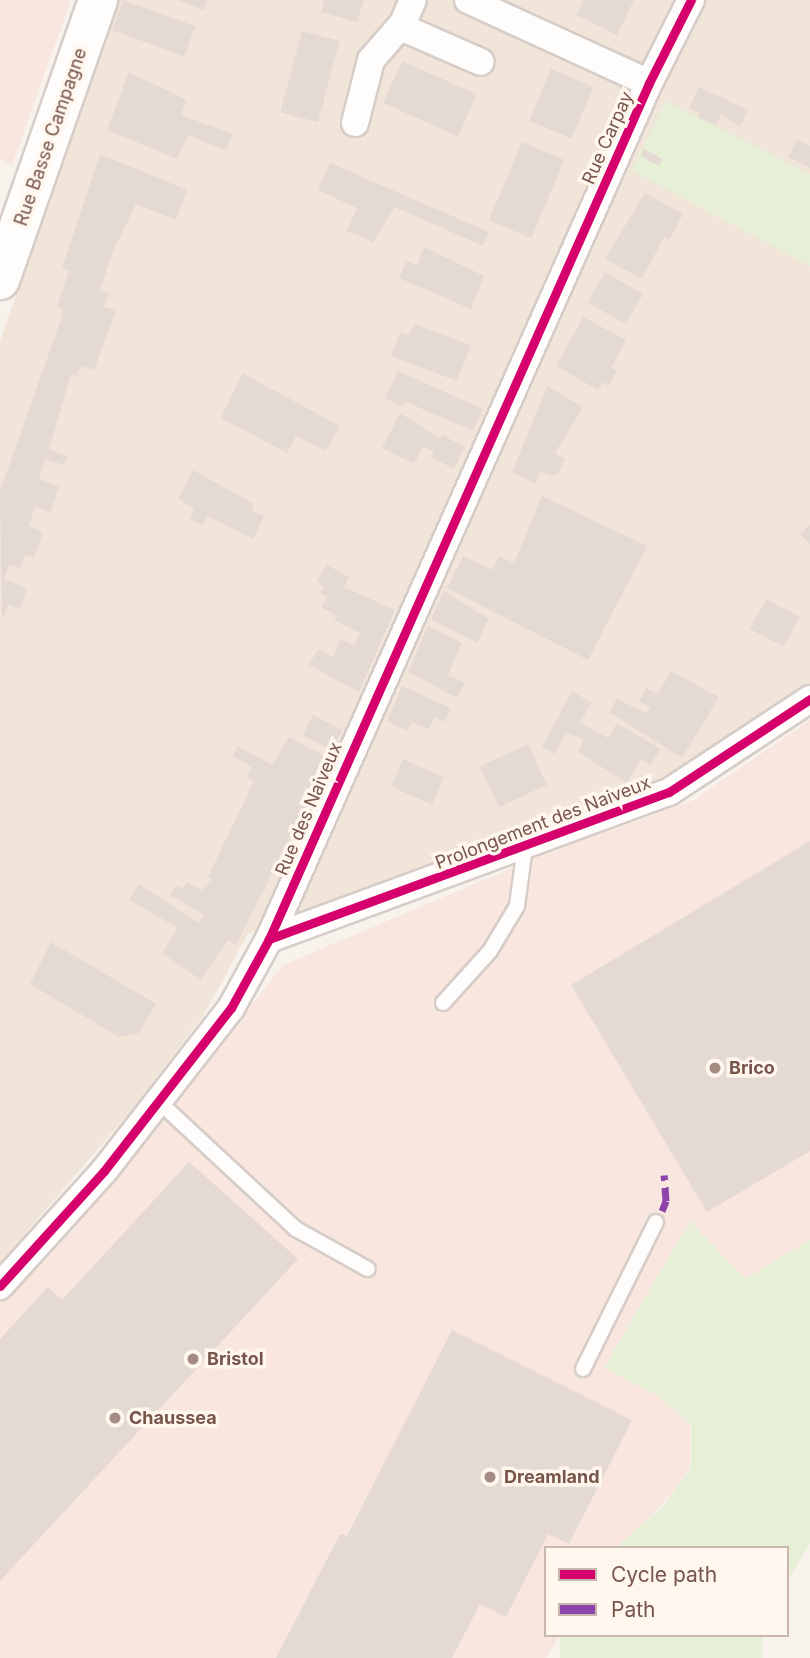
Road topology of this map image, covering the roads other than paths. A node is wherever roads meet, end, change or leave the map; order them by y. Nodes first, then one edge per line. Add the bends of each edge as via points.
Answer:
1 (468, 0) edge
2 (691, 0) edge
3 (408, 12) edge
4 (93, 16) edge
5 (481, 62) dead end
6 (649, 83) junction
7 (355, 123) dead end
8 (0, 280) edge
9 (558, 291) joint
10 (810, 699) edge
11 (525, 846) junction
12 (269, 939) junction
13 (443, 1003) dead end
14 (157, 1100) junction
15 (656, 1222) dead end
16 (368, 1269) dead end
17 (0, 1286) edge
18 (583, 1369) dead end

1 - 6 street
2 - 6 street, Rue Carpay
3 - 5 street via 410,31
3 - 7 street via 371,60
4 - 8 main road, Rue Basse Campagne
6 - 9 street, Rue Carpay
9 - 12 street, Rue des Naiveux
10 - 11 street, Prolongement des Naiveux via 668,792
11 - 12 street, Prolongement des Naiveux
11 - 13 lane via 517,906 490,951
12 - 14 street, Rue des Naiveux via 231,1008
14 - 16 lane via 296,1229
14 - 17 street, Rue des Naiveux via 104,1171
15 - 18 lane

